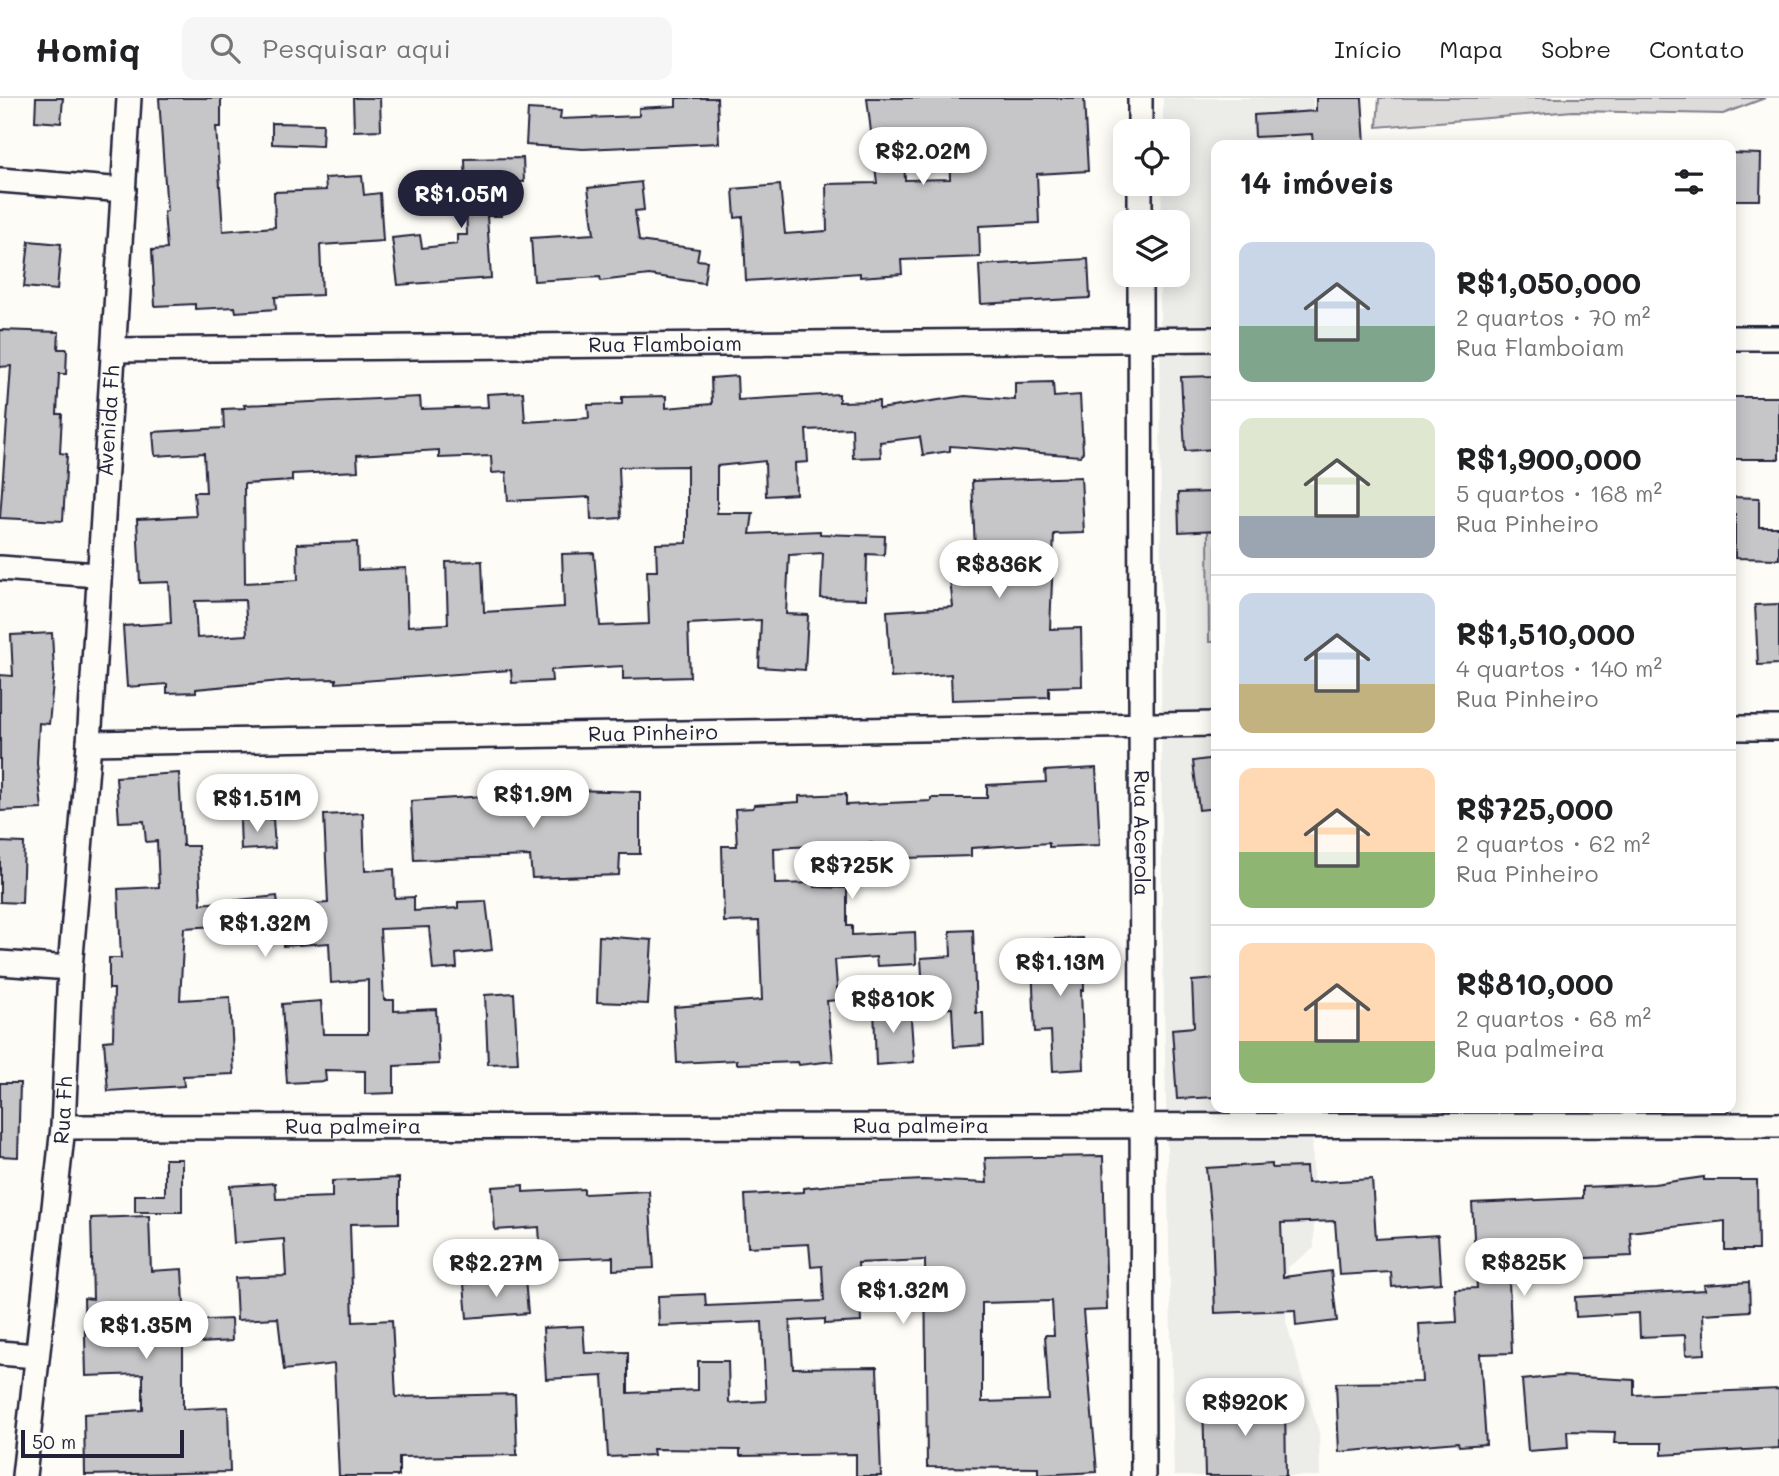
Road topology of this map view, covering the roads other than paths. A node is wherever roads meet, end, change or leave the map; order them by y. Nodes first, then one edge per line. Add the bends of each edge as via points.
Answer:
1 (129, 98) edge
2 (1140, 98) edge
3 (1140, 119) edge
4 (0, 180) edge
5 (124, 190) junction
6 (1140, 287) edge
7 (1736, 338) edge
8 (1779, 338) edge
9 (1140, 340) junction
10 (1211, 340) edge
11 (114, 349) junction
12 (0, 568) edge
13 (98, 575) junction
14 (1141, 724) junction
15 (1211, 724) edge
16 (1736, 728) edge
17 (1779, 728) edge
18 (89, 743) junction
19 (0, 962) edge
20 (70, 968) junction
21 (1142, 1124) junction
22 (1779, 1125) edge
23 (63, 1127) junction
24 (0, 1353) edge
25 (36, 1356) junction
26 (24, 1476) edge
27 (1143, 1476) edge

1 - 5 street, Avenida Fh
2 - 3 street
4 - 5 street
5 - 11 street, Avenida Fh
6 - 9 street, Rua Acerola
7 - 8 street
9 - 10 street, Rua Flamboiam
9 - 11 street, Rua Flamboiam
9 - 14 street, Rua Acerola
11 - 13 street, Avenida Fh
12 - 13 street
13 - 18 street, Avenida Fh
14 - 15 street, Rua Pinheiro
14 - 18 street, Rua Pinheiro
14 - 21 street, Rua Acerola
16 - 17 street
18 - 20 street, Rua Fh
19 - 20 street
20 - 23 street, Rua Fh
21 - 22 street, Rua palmeira
21 - 23 street, Rua palmeira
21 - 27 street, Rua Acerola
23 - 25 street, Rua Fh
24 - 25 street
25 - 26 street, Rua Fh

